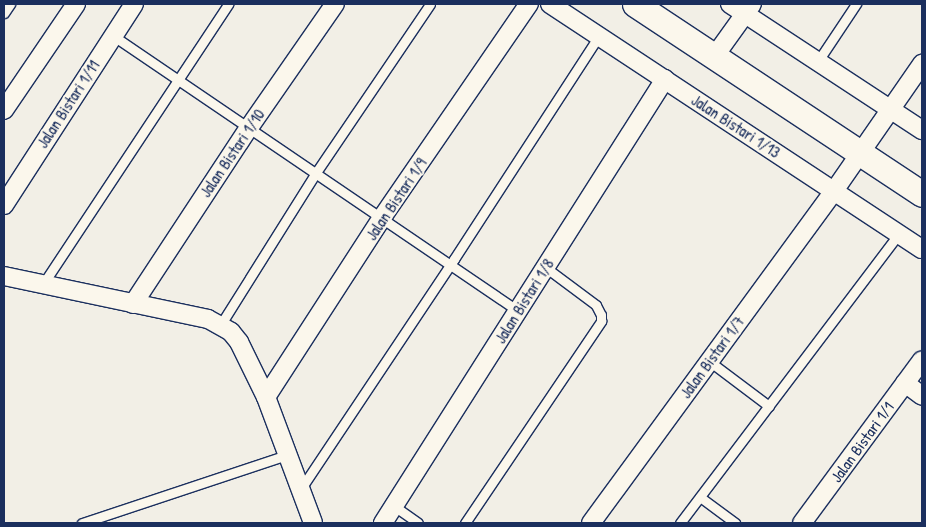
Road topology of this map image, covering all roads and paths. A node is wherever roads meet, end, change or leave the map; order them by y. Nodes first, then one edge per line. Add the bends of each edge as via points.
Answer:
1 (10, 4) edge
2 (76, 4) edge
3 (134, 4) edge
4 (228, 4) edge
5 (335, 4) edge
6 (430, 4) edge
7 (530, 4) edge
8 (550, 4) edge
9 (636, 4) edge
10 (730, 4) edge
11 (856, 4) edge
12 (749, 9) edge
13 (4, 13) edge
14 (112, 35) junction
15 (599, 36) junction
16 (714, 57) junction
17 (818, 61) junction
18 (922, 64) edge
19 (665, 79) junction
20 (177, 80) junction
21 (5, 104) edge
22 (892, 110) junction
23 (248, 129) junction
24 (922, 130) edge
25 (861, 153) junction
26 (315, 174) junction
27 (834, 191) junction
28 (922, 194) edge
29 (4, 205) edge
30 (381, 219) junction
31 (899, 233) junction
32 (922, 249) edge
33 (450, 265) junction
34 (545, 267) junction
35 (4, 276) edge
36 (43, 284) junction
37 (133, 304) junction
38 (518, 311) junction
39 (221, 324) junction
40 (922, 360) edge
41 (709, 361) junction
42 (905, 383) junction
43 (922, 396) edge
44 (266, 397) junction
45 (769, 406) junction
46 (287, 455) junction
47 (300, 490) junction
48 (700, 497) junction
49 (394, 506) junction
50 (82, 523) edge
51 (313, 523) edge
52 (383, 523) edge
53 (418, 523) edge
54 (465, 523) edge
55 (591, 523) edge
56 (680, 523) edge
57 (734, 523) edge
58 (802, 523) edge

1 - 13 lane
2 - 21 street
3 - 14 street, Jalan Bistari 1/11
4 - 20 lane
5 - 23 street, Jalan Bistari 1/10
6 - 26 lane
7 - 30 street, Jalan Bistari 1/9
8 - 15 street, Jalan Bistari 1/13
9 - 16 street
10 - 12 street
11 - 17 lane
12 - 16 street
12 - 17 street
14 - 20 lane
14 - 29 street, Jalan Bistari 1/11
15 - 19 street, Jalan Bistari 1/13
15 - 33 lane
16 - 25 street
17 - 22 street
18 - 22 street, Jalan Bistari 1/7
19 - 27 street, Jalan Bistari 1/13
19 - 34 street, Jalan Bistari 1/8
20 - 23 lane
20 - 36 lane
22 - 24 street
22 - 25 street, Jalan Bistari 1/7
23 - 26 lane
23 - 37 street, Jalan Bistari 1/10
25 - 27 street, Jalan Bistari 1/7
25 - 28 street
26 - 30 lane
26 - 39 lane
27 - 31 street, Jalan Bistari 1/13
27 - 41 street, Jalan Bistari 1/7
30 - 33 lane
30 - 44 street, Jalan Bistari 1/9
31 - 32 street, Jalan Bistari 1/13
31 - 45 lane
33 - 38 lane
33 - 47 lane
34 - 38 street, Jalan Bistari 1/8
34 - 54 lane via 596,306 601,321
35 - 36 street
36 - 37 street
37 - 39 street
38 - 49 street, Jalan Bistari 1/8
39 - 44 street via 239,342
40 - 42 street, Jalan Bistari 1/1
41 - 45 lane
41 - 55 street, Jalan Bistari 1/7
42 - 43 street
42 - 58 street, Jalan Bistari 1/1
44 - 46 street
45 - 48 lane
46 - 47 street
46 - 50 lane
47 - 51 street
48 - 56 lane
48 - 57 lane
49 - 52 street, Jalan Bistari 1/8
49 - 53 lane

